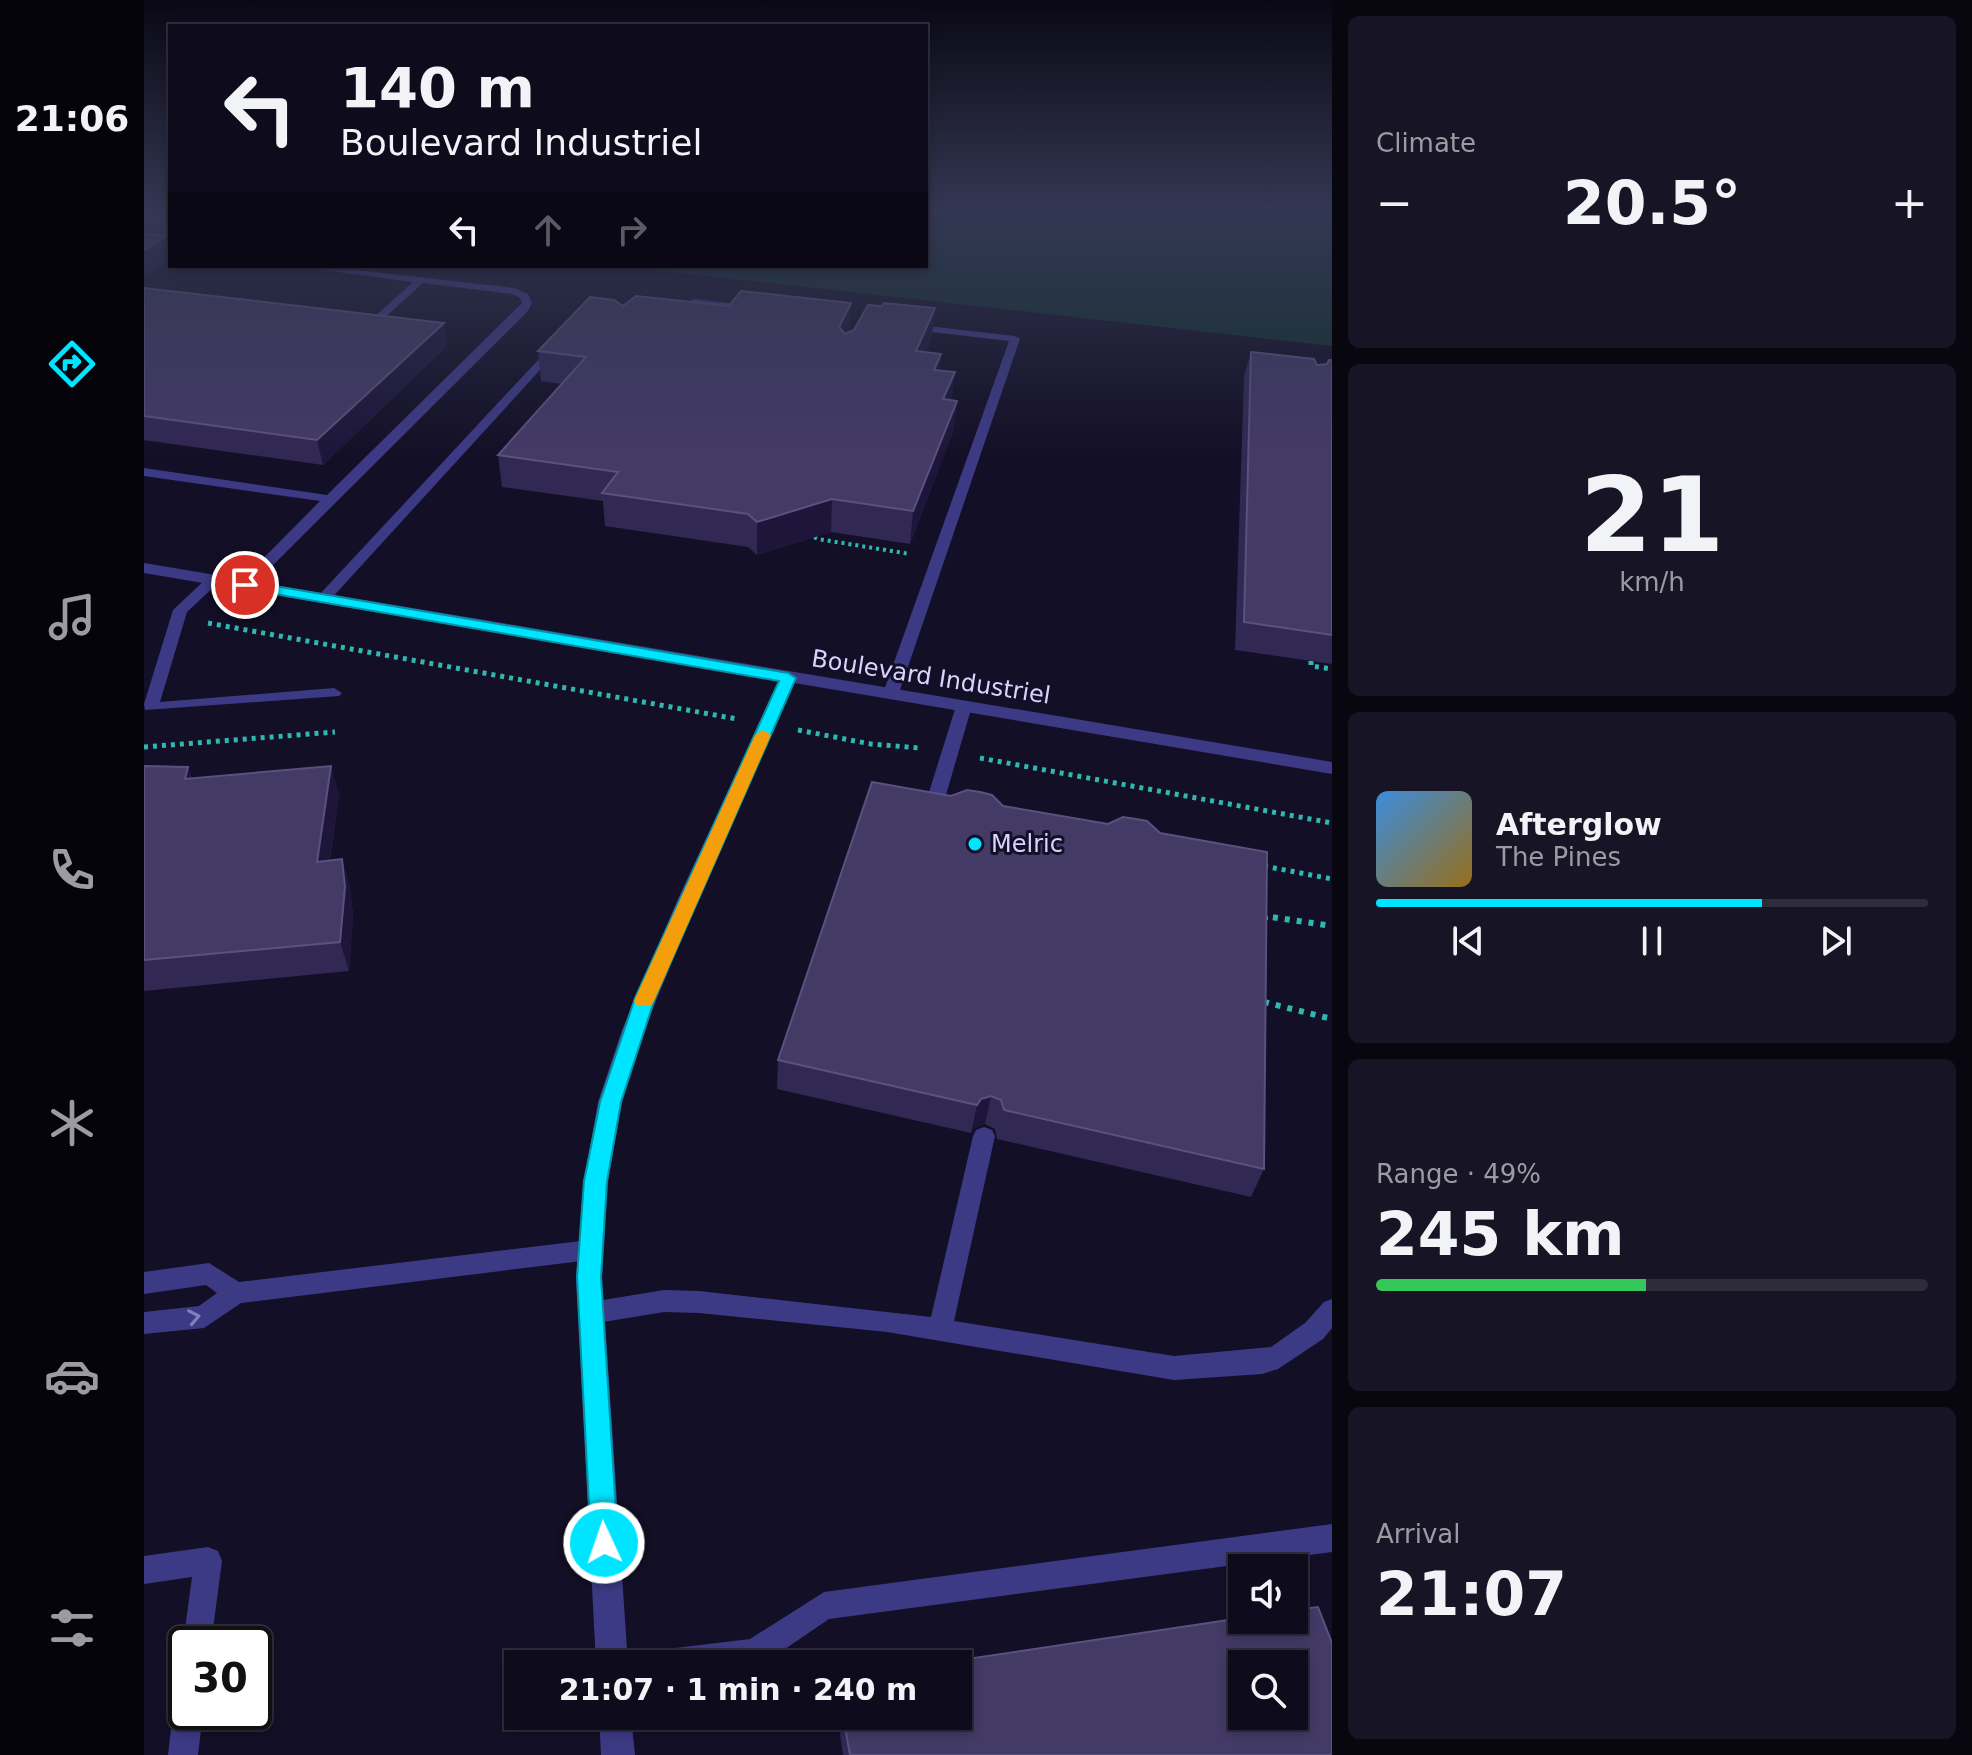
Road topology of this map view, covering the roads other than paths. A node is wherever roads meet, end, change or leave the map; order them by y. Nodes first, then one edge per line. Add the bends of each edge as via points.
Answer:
1 (409, 291) edge
2 (513, 291) edge
3 (675, 300) edge
4 (766, 310) edge
5 (347, 316) edge
6 (895, 325) edge
7 (567, 335) edge
8 (144, 472) edge
9 (330, 499) junction
10 (144, 568) edge
11 (213, 580) junction
12 (245, 585) junction
13 (324, 598) junction
14 (161, 669) junction
15 (144, 670) edge
16 (788, 678) junction
17 (334, 693) dead end
18 (891, 693) junction
19 (964, 706) junction
20 (1332, 768) edge
21 (934, 805) edge
22 (984, 1136) dead end
23 (590, 1250) junction
24 (144, 1283) edge
25 (236, 1293) junction
26 (1332, 1310) edge
27 (591, 1313) junction
28 (144, 1323) edge
29 (940, 1330) junction
30 (1332, 1538) edge
31 (144, 1570) edge
32 (199, 1626) edge
33 (611, 1650) edge
34 (759, 1650) edge
35 (186, 1730) edge
36 (616, 1730) edge
37 (183, 1755) edge
38 (618, 1755) edge

1 - 5 lane via 376,320
2 - 9 lane via 524,296 524,309
3 - 4 lane
6 - 18 lane via 1015,339
7 - 13 lane
8 - 9 lane
9 - 12 lane
10 - 11 street, Boulevard Industriel
11 - 12 street, Boulevard Industriel
11 - 14 lane via 180,610
12 - 13 street, Boulevard Industriel
13 - 16 street, Boulevard Industriel
14 - 15 lane
14 - 17 lane via 151,707
16 - 18 street, Boulevard Industriel
16 - 23 street via 633,1030 608,1114
18 - 19 street, Boulevard Industriel
19 - 20 street, Boulevard Industriel
19 - 21 lane
22 - 29 lane
23 - 25 lane
23 - 27 street
24 - 25 lane via 209,1274
28 -> 25 lane via 204,1317
26 - 29 lane via 1314,1331 1278,1357 1174,1368
27 - 29 lane via 664,1301 699,1302
27 - 33 street
30 - 34 lane via 824,1606
31 - 32 lane via 208,1561
35 - 37 lane
36 - 38 street

